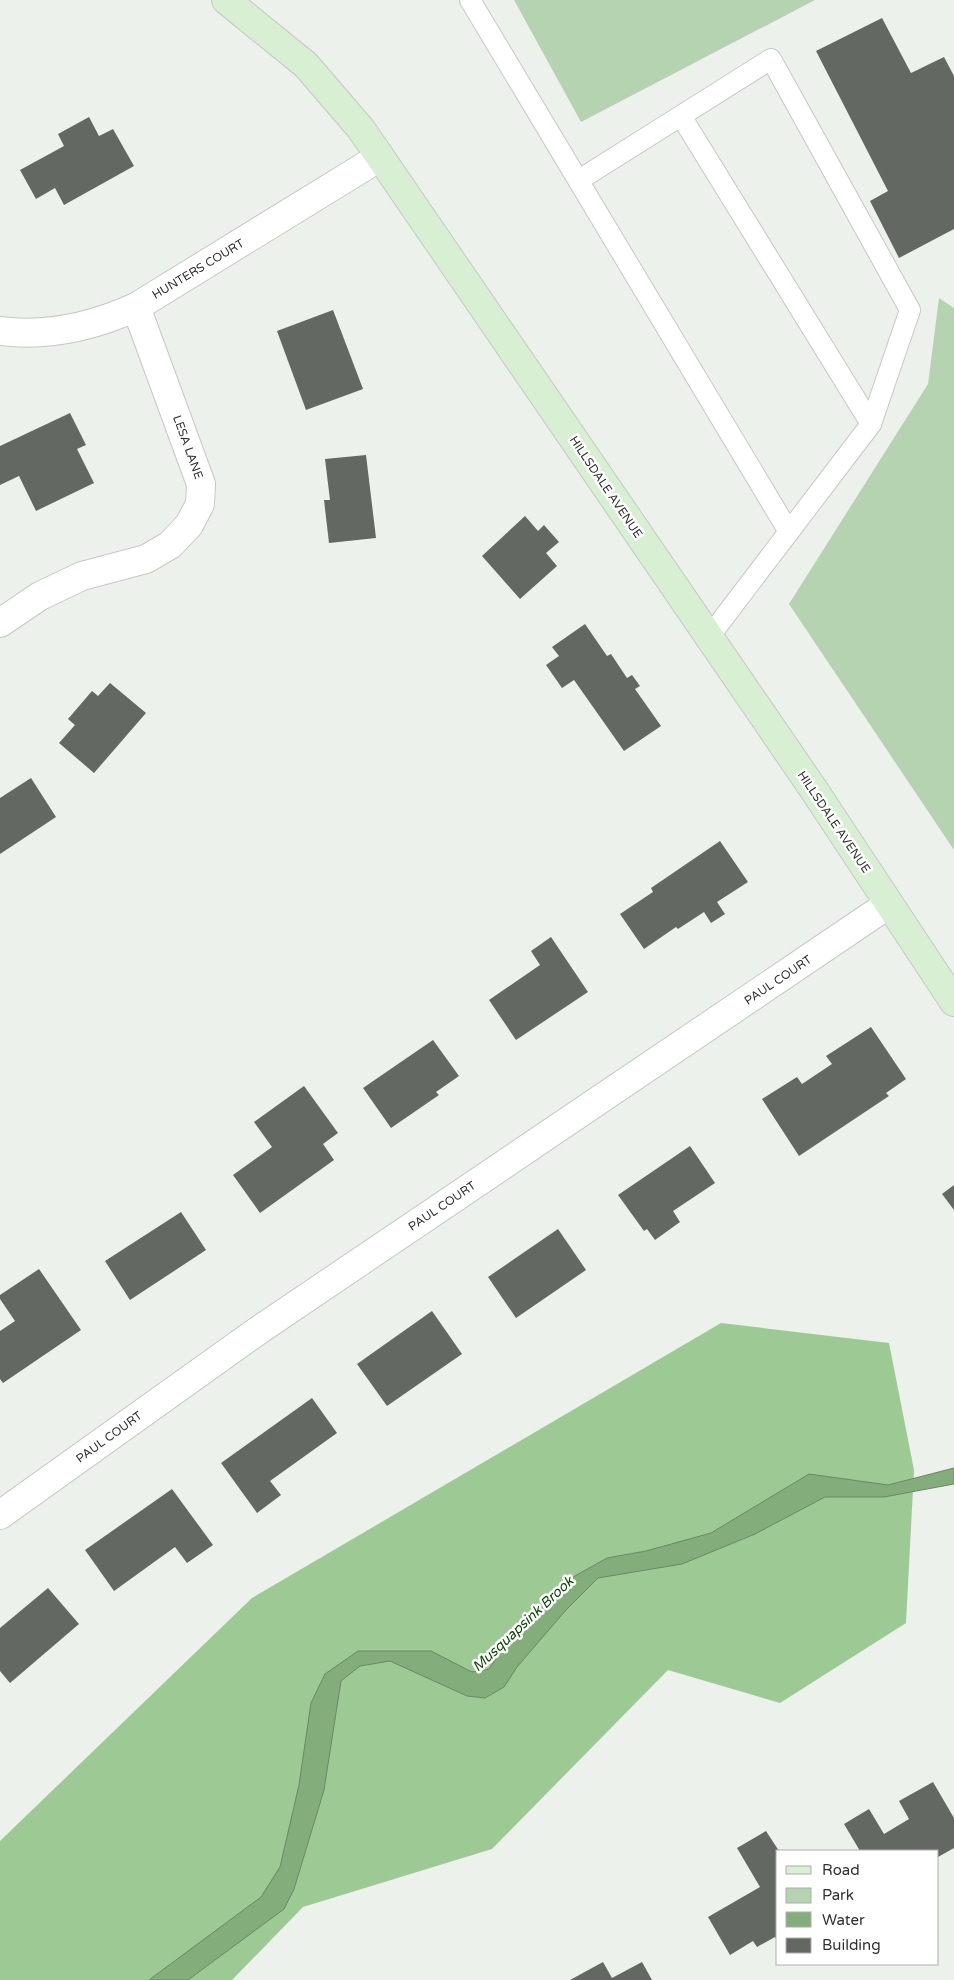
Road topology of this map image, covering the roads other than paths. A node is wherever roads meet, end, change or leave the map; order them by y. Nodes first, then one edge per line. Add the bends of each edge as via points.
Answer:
1 (470, 0) edge
2 (236, 2) edge
3 (681, 116) junction
4 (380, 157) junction
5 (580, 180) junction
6 (136, 307) junction
7 (0, 331) edge
8 (871, 424) junction
9 (789, 532) junction
10 (0, 623) edge
11 (709, 637) junction
12 (889, 904) junction
13 (954, 1002) edge
14 (0, 1515) edge

1 - 5 lane
2 - 4 street, HILLSDALE AVENUE via 306,65 361,128
3 - 5 lane
3 - 8 lane
3 - 8 lane via 771,59 910,310
4 - 6 street, HUNTERS COURT
4 - 11 street, HILLSDALE AVENUE
5 - 9 lane
6 - 7 street, HUNTERS COURT via 72,329 20,333
6 - 10 street, LESA LANE via 201,484 200,504 189,524 170,545 146,558 82,576 40,596
8 - 9 lane
9 - 11 lane
11 - 12 street, HILLSDALE AVENUE
12 - 13 street, HILLSDALE AVENUE
12 - 14 street, PAUL COURT via 259,1330

